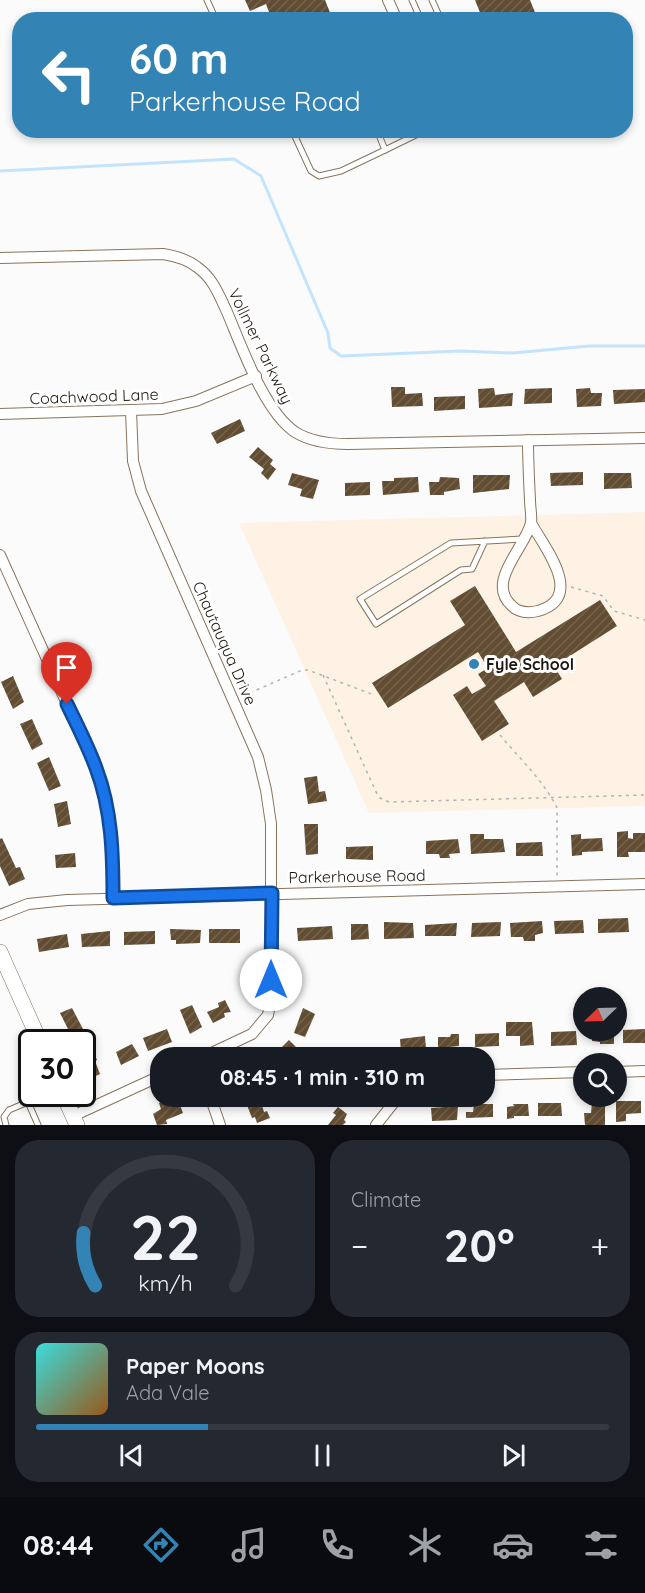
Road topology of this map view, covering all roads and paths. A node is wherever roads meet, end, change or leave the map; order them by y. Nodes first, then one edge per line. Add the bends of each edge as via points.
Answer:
1 (296, 138) edge
2 (380, 138) edge
3 (410, 138) edge
4 (385, 150) junction
5 (0, 258) edge
6 (256, 376) junction
7 (131, 411) junction
8 (0, 414) edge
9 (645, 438) edge
10 (528, 440) junction
11 (531, 523) junction
12 (522, 539) junction
13 (485, 541) junction
14 (0, 555) edge
15 (570, 587) dead end
16 (645, 620) edge
17 (323, 675) junction
18 (375, 695) dead end
19 (234, 700) junction
20 (500, 735) dead end
21 (645, 795) edge
22 (551, 798) junction
23 (645, 884) edge
24 (557, 886) junction
25 (272, 893) junction
26 (113, 898) junction
27 (0, 915) edge
28 (0, 952) edge
29 (34, 1029) edge
30 (224, 1047) edge
31 (645, 1071) edge
32 (573, 1072) edge
33 (627, 1072) edge
34 (495, 1075) edge
35 (150, 1081) edge
36 (18, 1106) edge
37 (30, 1107) edge
38 (69, 1107) edge
39 (214, 1107) edge
40 (390, 1107) edge
41 (75, 1121) edge
42 (6, 1125) edge
43 (38, 1125) edge
44 (220, 1125) edge
45 (376, 1125) edge

1 - 4 lane via 311,171 320,176 341,171
2 - 4 lane
3 - 4 lane
5 - 6 street, Vollmer Parkway via 163,254 188,261 216,287
6 - 7 street, Coachwood Lane via 196,401
6 - 10 street, Vollmer Parkway via 284,423 321,442
7 - 8 street, Coachwood Lane
7 - 19 street, Chautauqua Drive via 133,461 141,491
9 - 10 street, Vollmer Parkway
10 - 11 street
11 - 12 street
11 - 12 street via 561,579 553,602 526,613 513,608 503,596 503,580
12 - 13 lane
13 - 13 lane via 472,569 461,570 375,624 360,599 451,543
14 - 26 street via 96,768 108,809
15 - 16 path via 603,596 614,611
17 - 18 path
17 - 19 path via 302,670
17 - 22 path via 380,798 389,802
19 - 25 street, Chautauqua Drive via 258,757 266,790 271,824
20 - 22 path
21 - 22 path
22 - 24 path via 557,808
23 - 24 street, Parkerhouse Road
24 - 25 street, Parkerhouse Road
25 - 26 street, Parkerhouse Road
25 - 30 street, Chautauqua Drive via 268,1015 252,1034
26 - 27 street, Parkerhouse Road via 42,902
28 - 29 street
31 - 33 street
32 - 34 street
35 - 41 street
36 - 42 lane via 4,1117
37 - 43 lane
38 - 41 street
39 - 44 street
40 - 45 street

